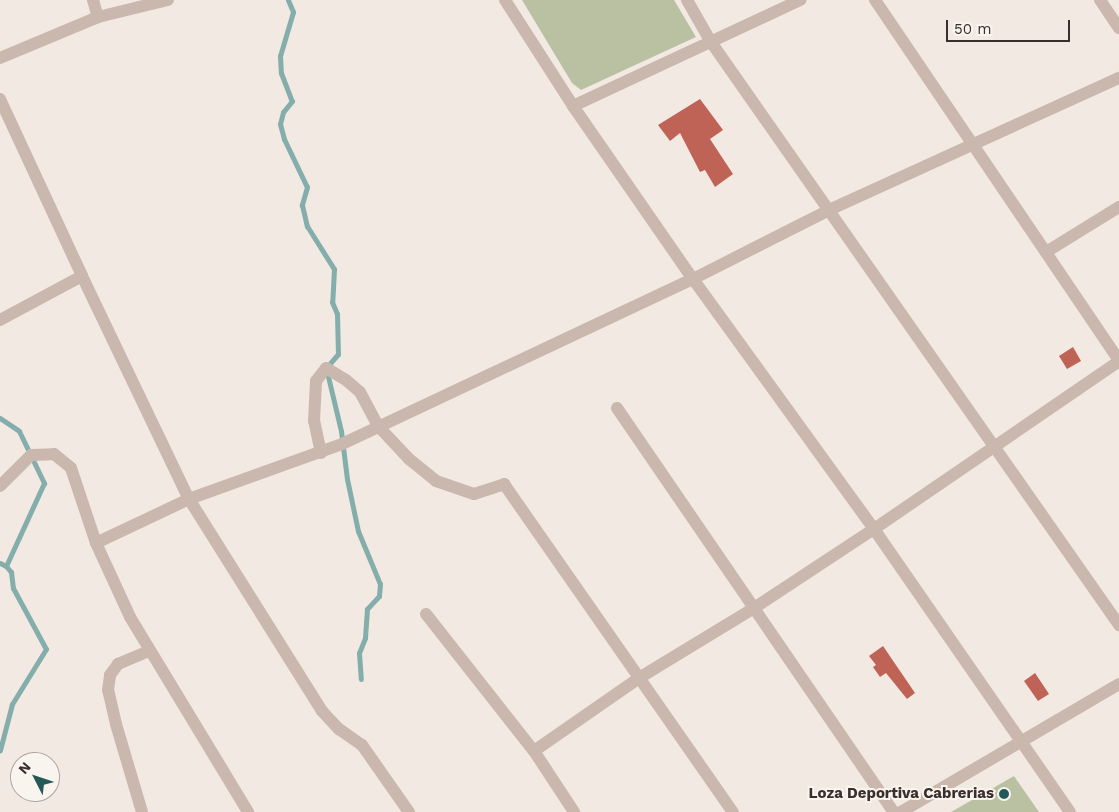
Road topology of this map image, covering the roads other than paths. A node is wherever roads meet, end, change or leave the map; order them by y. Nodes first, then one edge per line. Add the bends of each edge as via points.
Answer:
1 (93, 0) edge
2 (168, 0) edge
3 (505, 0) edge
4 (687, 0) edge
5 (800, 0) edge
6 (875, 0) edge
7 (1100, 0) edge
8 (98, 17) junction
9 (1119, 28) edge
10 (711, 42) junction
11 (0, 58) edge
12 (1119, 78) edge
13 (0, 99) edge
14 (574, 106) junction
15 (973, 144) junction
16 (1119, 207) edge
17 (829, 210) junction
18 (1046, 252) junction
19 (82, 276) junction
20 (693, 279) junction
21 (0, 320) edge
22 (1119, 361) edge
23 (617, 408) dead end
24 (379, 427) junction
25 (995, 446) junction
26 (321, 453) junction
27 (0, 486) edge
28 (189, 499) junction
29 (874, 529) junction
30 (96, 543) junction
31 (754, 608) junction
32 (426, 614) dead end
33 (1119, 625) edge
34 (149, 651) junction
35 (639, 678) junction
36 (1119, 684) edge
37 (1021, 744) junction
38 (534, 751) junction
39 (142, 812) edge
40 (248, 812) edge
41 (409, 812) edge
42 (574, 812) edge
43 (733, 812) edge
44 (894, 812) edge
45 (901, 812) edge
46 (1070, 812) edge

1 - 8 street
2 - 8 street
3 - 14 street
4 - 10 street
5 - 10 street
6 - 15 street
7 - 9 street
8 - 11 street
10 - 14 street
10 - 17 street
12 - 15 street
13 - 19 street
14 - 20 street
15 - 17 street
15 - 18 street
16 - 18 street
17 - 20 street
17 - 25 street
18 - 22 street
19 - 21 street
19 - 28 street
20 - 24 street
20 - 29 street
22 - 25 street
23 - 31 street
24 - 26 street
24 - 26 street via 360,392 326,368 316,381 314,421
24 - 35 street via 436,481 474,494 504,484
25 - 29 street
25 - 33 street
26 - 28 street
27 - 30 street via 31,455 54,454 71,468
28 - 30 street
28 - 41 street via 322,711 367,751
29 - 31 street
29 - 37 street
30 - 34 street
31 - 35 street
31 - 44 street
32 - 38 street
34 - 39 street via 118,664 110,675 108,690
34 - 40 street
35 - 38 street
35 - 43 street
36 - 37 street
37 - 45 street
37 - 46 street
38 - 42 street

